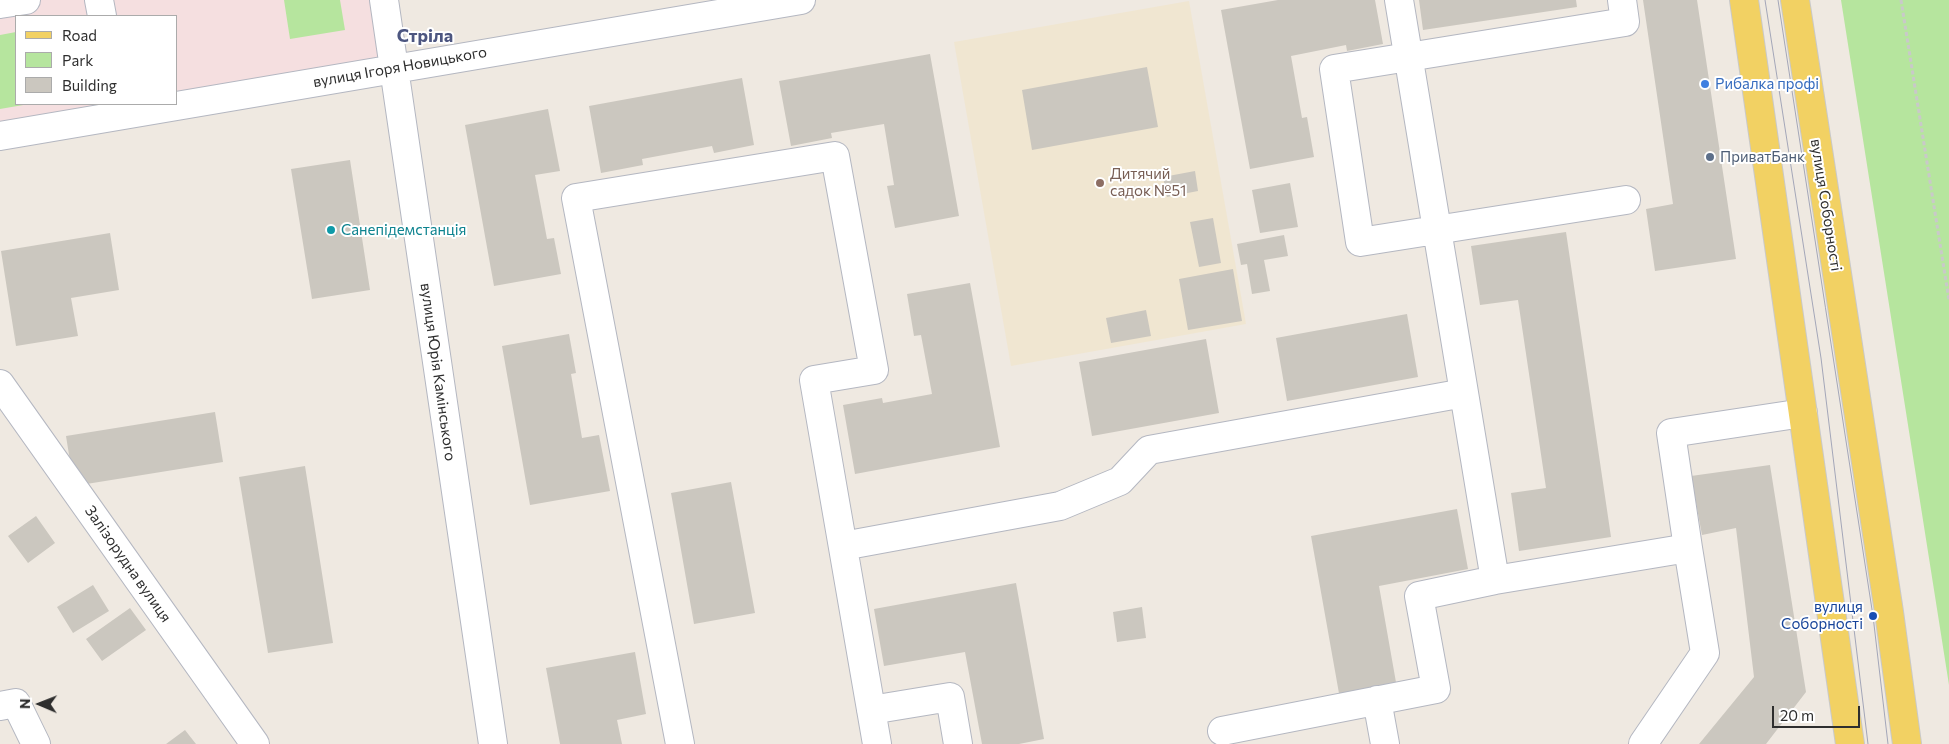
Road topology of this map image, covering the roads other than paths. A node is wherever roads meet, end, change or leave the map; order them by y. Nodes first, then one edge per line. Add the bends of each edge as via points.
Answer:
1 (22, 0) edge
2 (26, 0) edge
3 (99, 0) edge
4 (384, 0) edge
5 (801, 0) edge
6 (1399, 0) edge
7 (1622, 0) edge
8 (1744, 0) edge
9 (1795, 0) edge
10 (0, 4) edge
11 (102, 15) edge
12 (1408, 57) junction
13 (394, 68) junction
14 (178, 100) edge
15 (143, 105) edge
16 (116, 109) edge
17 (0, 136) edge
18 (1626, 200) dead end
19 (1437, 230) junction
20 (0, 384) edge
21 (1464, 393) junction
22 (1803, 413) junction
23 (843, 546) junction
24 (1688, 548) junction
25 (1494, 580) junction
26 (1377, 700) junction
27 (0, 706) edge
28 (871, 710) junction
29 (1222, 730) dead end
30 (1906, 742) edge
31 (36, 744) edge
32 (255, 744) edge
33 (493, 744) edge
34 (680, 744) edge
35 (877, 744) edge
36 (958, 744) edge
37 (1385, 744) edge
38 (1643, 744) edge
39 (1850, 744) edge

1 - 2 street
1 - 10 street
3 - 11 street
4 - 13 street, вулиця Юрія Камінського
5 - 13 street, вулиця Ігоря Новицького
6 - 12 street
7 - 12 street via 1625,22
8 - 22 main road
9 - 30 main road, вулиця Соборності
12 - 19 street
12 - 19 street via 1334,69 1360,242
13 - 14 street, вулиця Ігоря Новицького
13 - 33 street, вулиця Юрія Камінського
15 - 16 street, вулиця Ігоря Новицького
16 - 17 street, вулиця Ігоря Новицького
18 - 19 street
19 - 21 street
20 - 32 street, Залізорудна вулиця
21 - 23 street via 1149,450 1120,481 1060,506
21 - 25 street
22 - 24 street via 1671,433
22 - 39 main road
23 - 28 street
23 - 34 street via 814,380 874,370 835,156 576,198
24 - 25 street
24 - 38 street via 1705,653
25 - 26 street via 1419,596 1436,689
26 - 29 street
26 - 37 street
27 - 31 street via 16,703
28 - 35 street
28 - 36 street via 950,698

